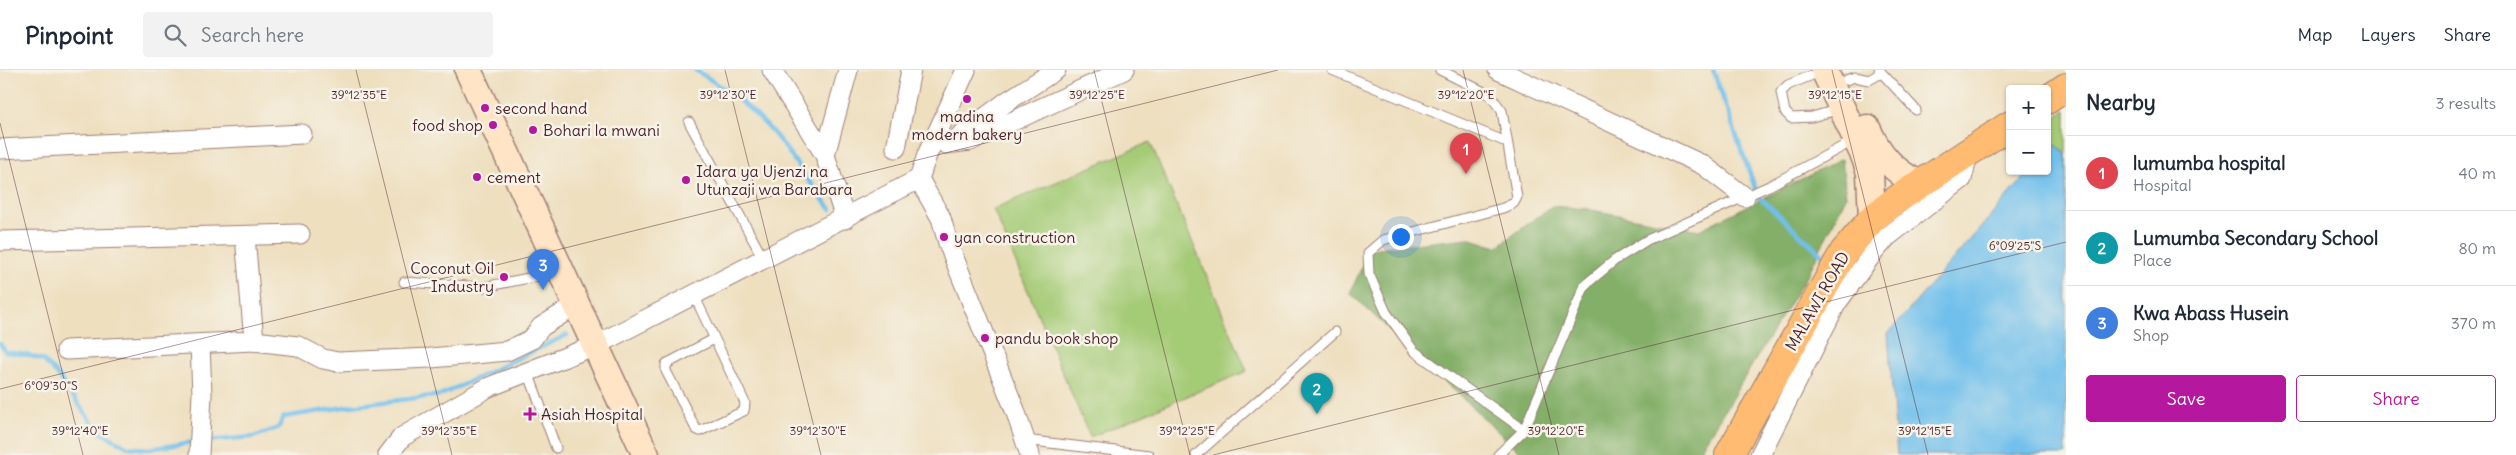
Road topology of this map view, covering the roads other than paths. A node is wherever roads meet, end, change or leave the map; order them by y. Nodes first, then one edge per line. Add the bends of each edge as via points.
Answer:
1 (468, 70) edge
2 (848, 70) edge
3 (912, 70) edge
4 (966, 70) edge
5 (1056, 70) edge
6 (1124, 70) edge
7 (1332, 70) edge
8 (1440, 70) edge
9 (1498, 70) edge
10 (776, 71) edge
11 (1880, 72) edge
12 (1840, 79) edge
13 (2066, 87) edge
14 (2051, 97) edge
15 (1916, 110) dead end
16 (835, 119) junction
17 (689, 122) dead end
18 (807, 126) junction
19 (2006, 127) edge
20 (302, 134) dead end
21 (1863, 135) junction
22 (1506, 142) junction
23 (946, 144) junction
24 (896, 148) dead end
25 (0, 149) edge
26 (1968, 151) junction
27 (825, 155) junction
28 (927, 155) junction
29 (919, 179) junction
30 (1918, 183) junction
31 (1748, 196) junction
32 (842, 209) junction
33 (1872, 219) junction
34 (300, 234) dead end
35 (245, 236) junction
36 (0, 241) edge
37 (759, 250) junction
38 (561, 272) junction
39 (404, 282) dead end
40 (694, 295) junction
41 (586, 325) junction
42 (1335, 332) dead end
43 (714, 339) junction
44 (254, 341) junction
45 (200, 344) junction
46 (66, 350) dead end
47 (528, 372) junction
48 (1524, 430) junction
49 (1027, 447) edge
50 (556, 448) dead end
51 (199, 452) edge
52 (388, 455) edge
53 (646, 455) edge
54 (1149, 455) edge
55 (1196, 455) edge
56 (1498, 455) edge
57 (1729, 455) edge
58 (1760, 455) edge

1 - 38 street
2 - 16 street
3 - 24 street
4 - 28 street
5 - 23 street
6 - 23 street via 970,141
7 - 22 lane
8 - 22 lane via 1490,95 1502,111
9 - 31 street via 1703,165
10 - 18 street
11 - 12 lane via 1869,80
11 - 15 lane
12 - 12 lane via 1804,117 1791,118 1785,112 1781,92 1788,85
12 - 21 street
13 - 14 main road
16 - 18 street
16 - 27 street
17 - 37 lane
18 - 27 street
19 - 26 main road, MALAWI ROAD
20 - 25 street
21 - 30 street via 1890,166
21 - 31 lane
21 - 33 street via 1870,173
22 - 48 lane via 1517,197 1514,203 1383,240 1368,253 1370,274 1386,312 1414,351
23 - 28 street
26 - 30 main road, MALAWI ROAD
26 - 58 street via 1962,179 1887,237 1836,304
27 - 32 street
28 - 29 street
29 - 32 street
29 - 49 street via 940,218
30 - 33 main road, MALAWI ROAD
31 - 48 lane via 1647,240 1615,260 1585,285
32 - 37 street
33 - 57 main road, MALAWI ROAD via 1844,252
34 - 35 street
35 - 36 street
35 - 44 street
37 - 40 street
38 - 39 lane via 484,287
38 - 41 street
40 - 41 street
40 - 43 lane
41 - 44 street via 541,327 532,339 507,351 402,360 338,362 323,359 298,346
41 - 47 street
41 - 53 street
42 - 55 lane
43 - 43 lane via 745,408 700,431 666,371 666,364
44 - 45 street
45 - 46 street
45 - 51 street
47 - 50 lane
47 - 52 street via 489,387 402,437
48 - 56 lane
49 - 54 lane

